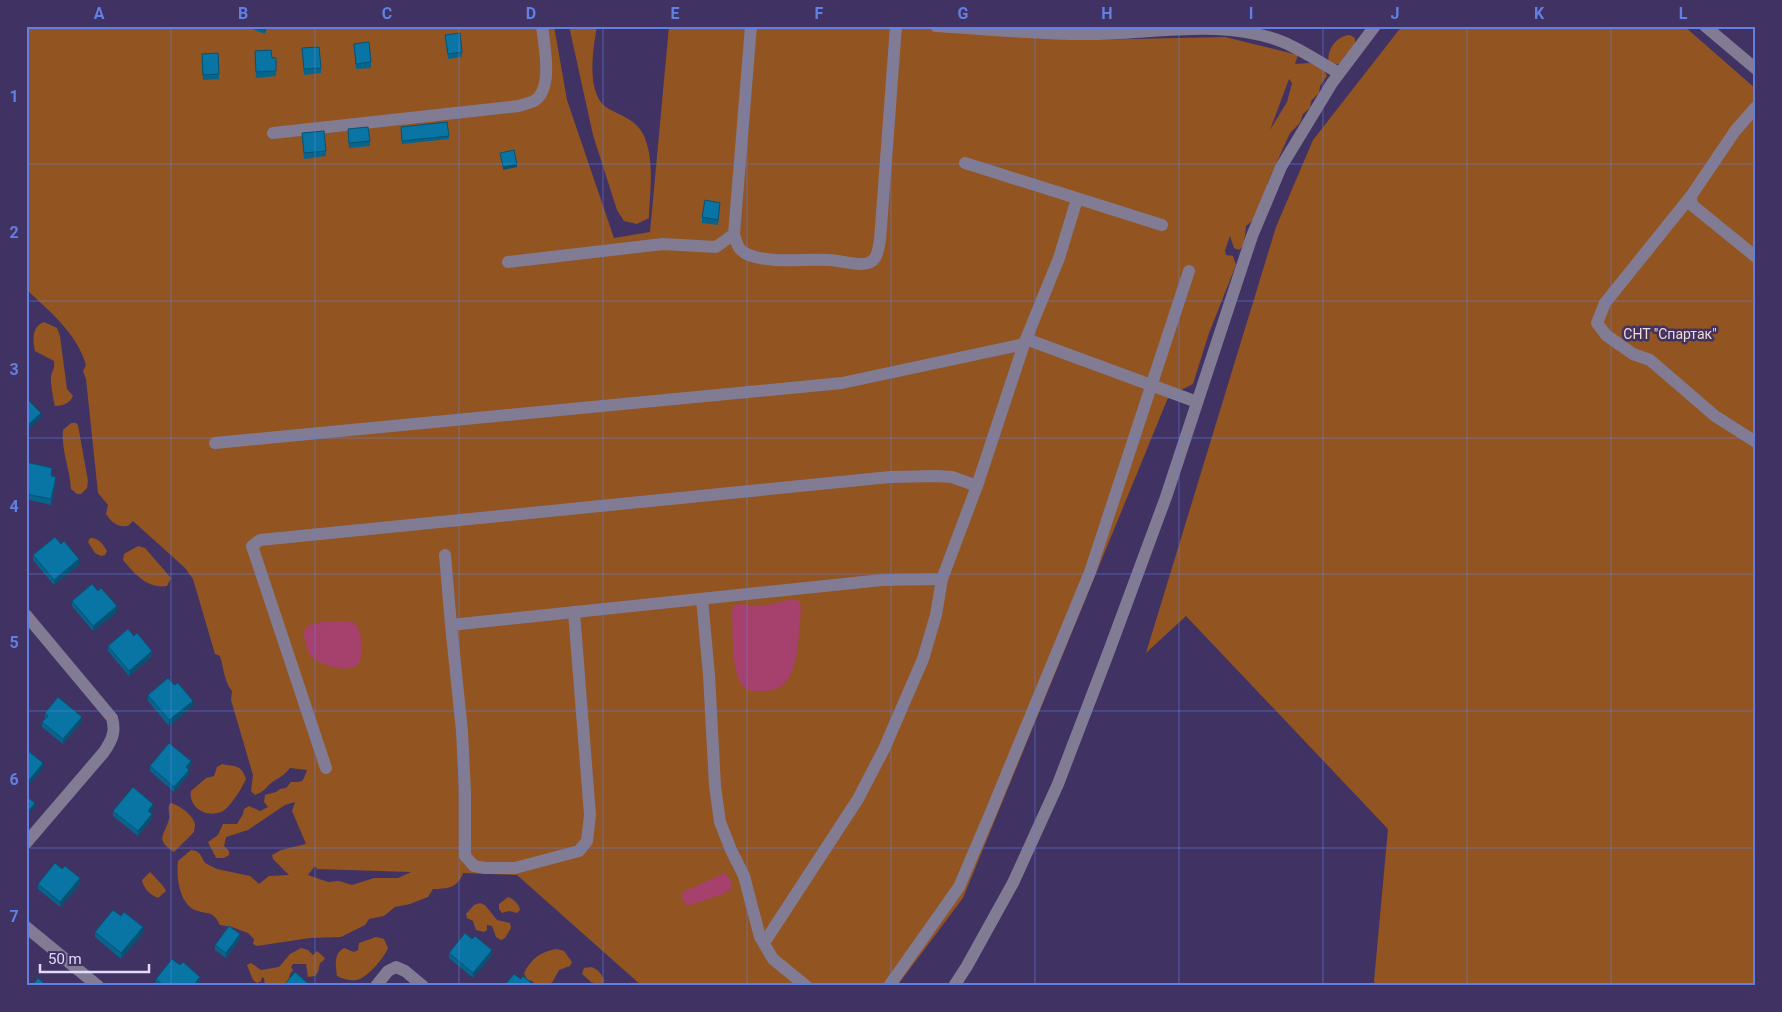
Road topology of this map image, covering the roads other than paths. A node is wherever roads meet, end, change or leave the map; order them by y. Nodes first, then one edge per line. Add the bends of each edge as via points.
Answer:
1 (542, 26) edge
2 (751, 26) edge
3 (896, 26) edge
4 (936, 26) edge
5 (1375, 26) edge
6 (1705, 26) edge
7 (1756, 69) edge
8 (1339, 73) junction
9 (1756, 107) edge
10 (274, 133) dead end
11 (965, 164) dead end
12 (1691, 196) junction
13 (1077, 199) junction
14 (1162, 225) dead end
15 (734, 234) junction
16 (1756, 257) edge
17 (508, 262) dead end
18 (1189, 270) dead end
19 (1025, 342) junction
20 (1152, 386) junction
21 (1197, 402) junction
22 (1756, 442) edge
23 (215, 443) dead end
24 (977, 486) junction
25 (445, 555) dead end
26 (942, 579) junction
27 (702, 599) junction
28 (574, 612) junction
29 (26, 615) edge
30 (451, 625) junction
31 (326, 768) dead end
32 (26, 843) edge
33 (26, 927) edge
34 (764, 943) junction
35 (98, 986) edge
36 (376, 986) edge
37 (423, 986) edge
38 (806, 986) edge
39 (889, 986) edge
40 (954, 986) edge

1 - 10 street via 547,79 543,92 535,101 520,106
2 - 15 street
3 - 15 street via 880,240 874,260 867,264 774,260 748,255 738,248
4 - 8 street via 1035,34 1185,29 1250,33 1283,42
5 - 8 street
6 - 7 street
8 - 21 street via 1281,167 1252,236
9 - 12 street via 1735,131
11 - 13 street
12 - 16 street via 1692,205
12 - 22 street via 1605,303 1597,324 1606,335 1633,354 1650,360 1715,416
13 - 14 street
13 - 19 street via 1059,258
15 - 17 street via 716,247 663,244
18 - 20 street
19 - 20 street
19 - 23 street via 842,383
19 - 24 street
20 - 21 street
20 - 39 street via 1090,572 959,887
21 - 40 street via 1166,497 1058,784 1013,883
24 - 26 street
24 - 31 street via 944,476 890,477 260,540 252,546
25 - 30 street
26 - 27 street via 882,580
26 - 34 street via 936,615 923,658 884,749 858,799
27 - 28 street
27 - 34 street via 720,822 744,876
28 - 30 street
28 - 30 street via 590,815 587,841 579,851 515,868 474,866 466,856 462,731
29 - 32 street via 112,718 115,728 104,752
33 - 35 street
34 - 38 street via 773,959
36 - 37 street via 388,971 396,967

